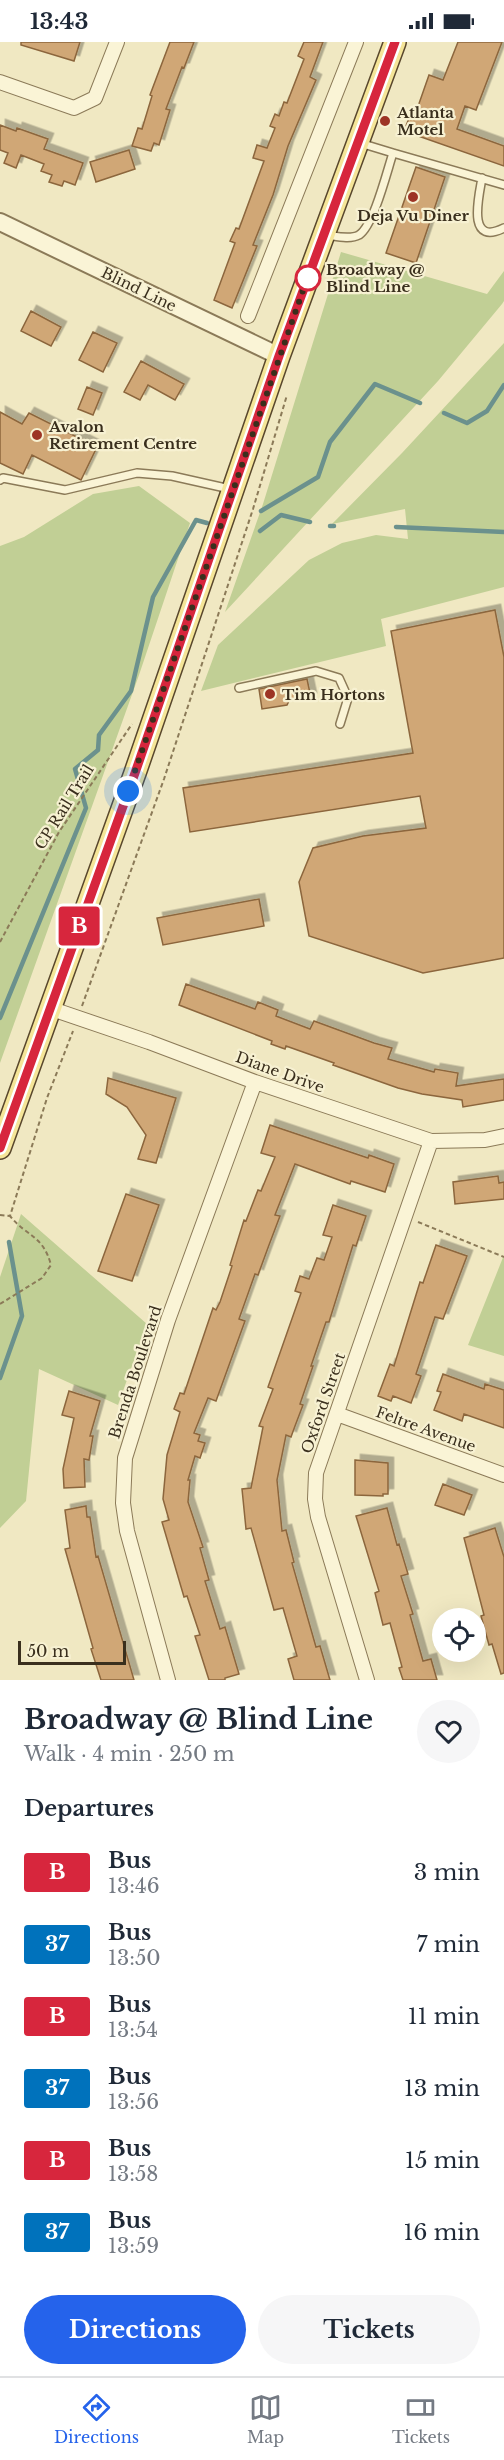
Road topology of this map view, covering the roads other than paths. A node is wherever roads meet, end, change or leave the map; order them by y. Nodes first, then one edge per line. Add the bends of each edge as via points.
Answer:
1 (117, 42) edge
2 (356, 42) edge
3 (395, 42) edge
4 (0, 82) edge
5 (358, 143) junction
6 (393, 153) junction
7 (482, 178) junction
8 (504, 185) edge
9 (0, 222) edge
10 (504, 228) edge
11 (323, 235) junction
12 (249, 316) dead end
13 (279, 356) junction
14 (0, 480) edge
15 (233, 490) junction
16 (239, 688) dead end
17 (340, 724) dead end
18 (49, 1008) junction
19 (255, 1082) junction
20 (504, 1136) edge
21 (430, 1141) junction
22 (0, 1148) edge
23 (337, 1414) junction
24 (504, 1475) edge
25 (168, 1680) edge
26 (367, 1680) edge

1 - 4 street via 95,98 74,108
2 - 12 street
3 - 5 main road
5 - 6 lane
5 - 11 main road
6 - 7 lane
6 - 11 lane via 369,222 359,235
7 - 8 lane
7 - 10 lane via 478,223 492,232
9 - 13 street, Blind Line
11 - 13 main road
13 - 15 main road
14 - 15 lane via 66,490 136,473 172,476
15 - 18 main road
16 - 17 lane via 316,671 339,678 348,698
18 - 19 street, Diane Drive
18 - 22 main road
19 - 21 street, Diane Drive
19 - 25 street, Brenda Boulevard via 168,1320 125,1458 123,1503 127,1531
20 - 21 street, Diane Drive
21 - 23 street, Oxford Street
23 - 24 street, Feltre Avenue
23 - 26 street, Oxford Street via 316,1473 315,1499

